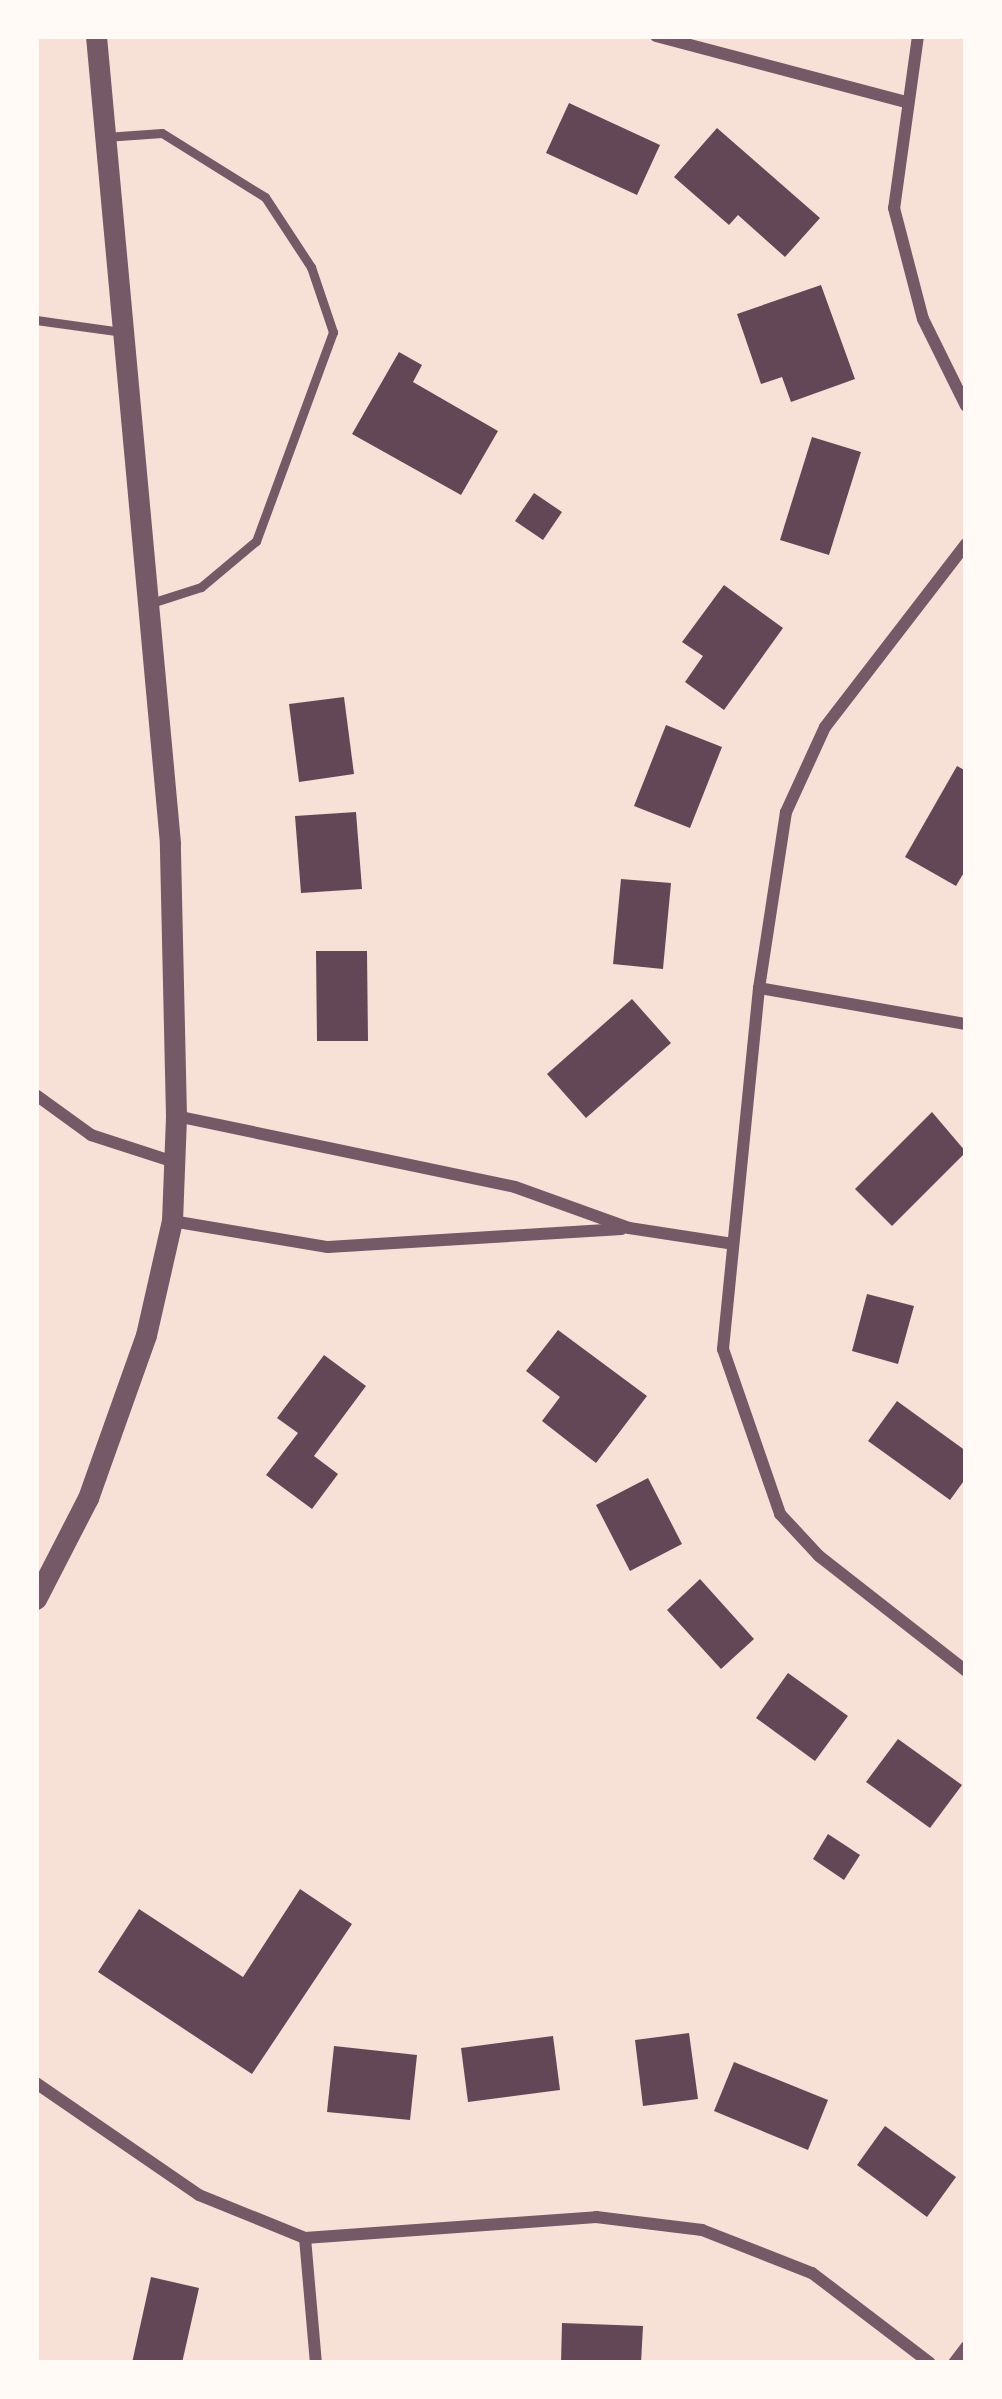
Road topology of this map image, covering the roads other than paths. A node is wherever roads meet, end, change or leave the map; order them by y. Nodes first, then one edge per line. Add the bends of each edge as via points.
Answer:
1 (96, 36) edge
2 (656, 36) edge
3 (918, 36) edge
4 (905, 102) junction
5 (105, 137) junction
6 (36, 320) edge
7 (123, 332) junction
8 (966, 406) edge
9 (966, 544) edge
10 (147, 604) junction
11 (759, 988) junction
12 (966, 1024) edge
13 (36, 1095) edge
14 (176, 1116) junction
15 (174, 1162) junction
16 (172, 1221) junction
17 (628, 1228) junction
18 (733, 1244) junction
19 (36, 1598) edge
20 (966, 1671) edge
21 (36, 2084) edge
22 (305, 2238) junction
23 (966, 2347) edge
24 (316, 2363) edge
25 (930, 2363) edge
26 (954, 2363) edge

1 - 5 street
2 - 4 street
3 - 4 street
4 - 8 street via 894,208 923,319
5 - 7 street
5 - 10 lane via 162,133 265,197 329,302 333,332 256,541 235,567 201,587
6 - 7 lane
7 - 10 street
9 - 11 street via 907,612 815,748 786,812
10 - 14 street via 170,843
11 - 12 street
11 - 18 street
13 - 15 street via 91,1136
14 - 15 street
14 - 17 street via 515,1187
15 - 16 street
16 - 17 street via 328,1247
16 - 19 street via 118,1421
17 - 18 street
18 - 20 street via 723,1348 781,1514 867,1597
21 - 22 street via 199,2195
22 - 24 street
22 - 25 street via 596,2217 702,2230 812,2273
23 - 26 street

